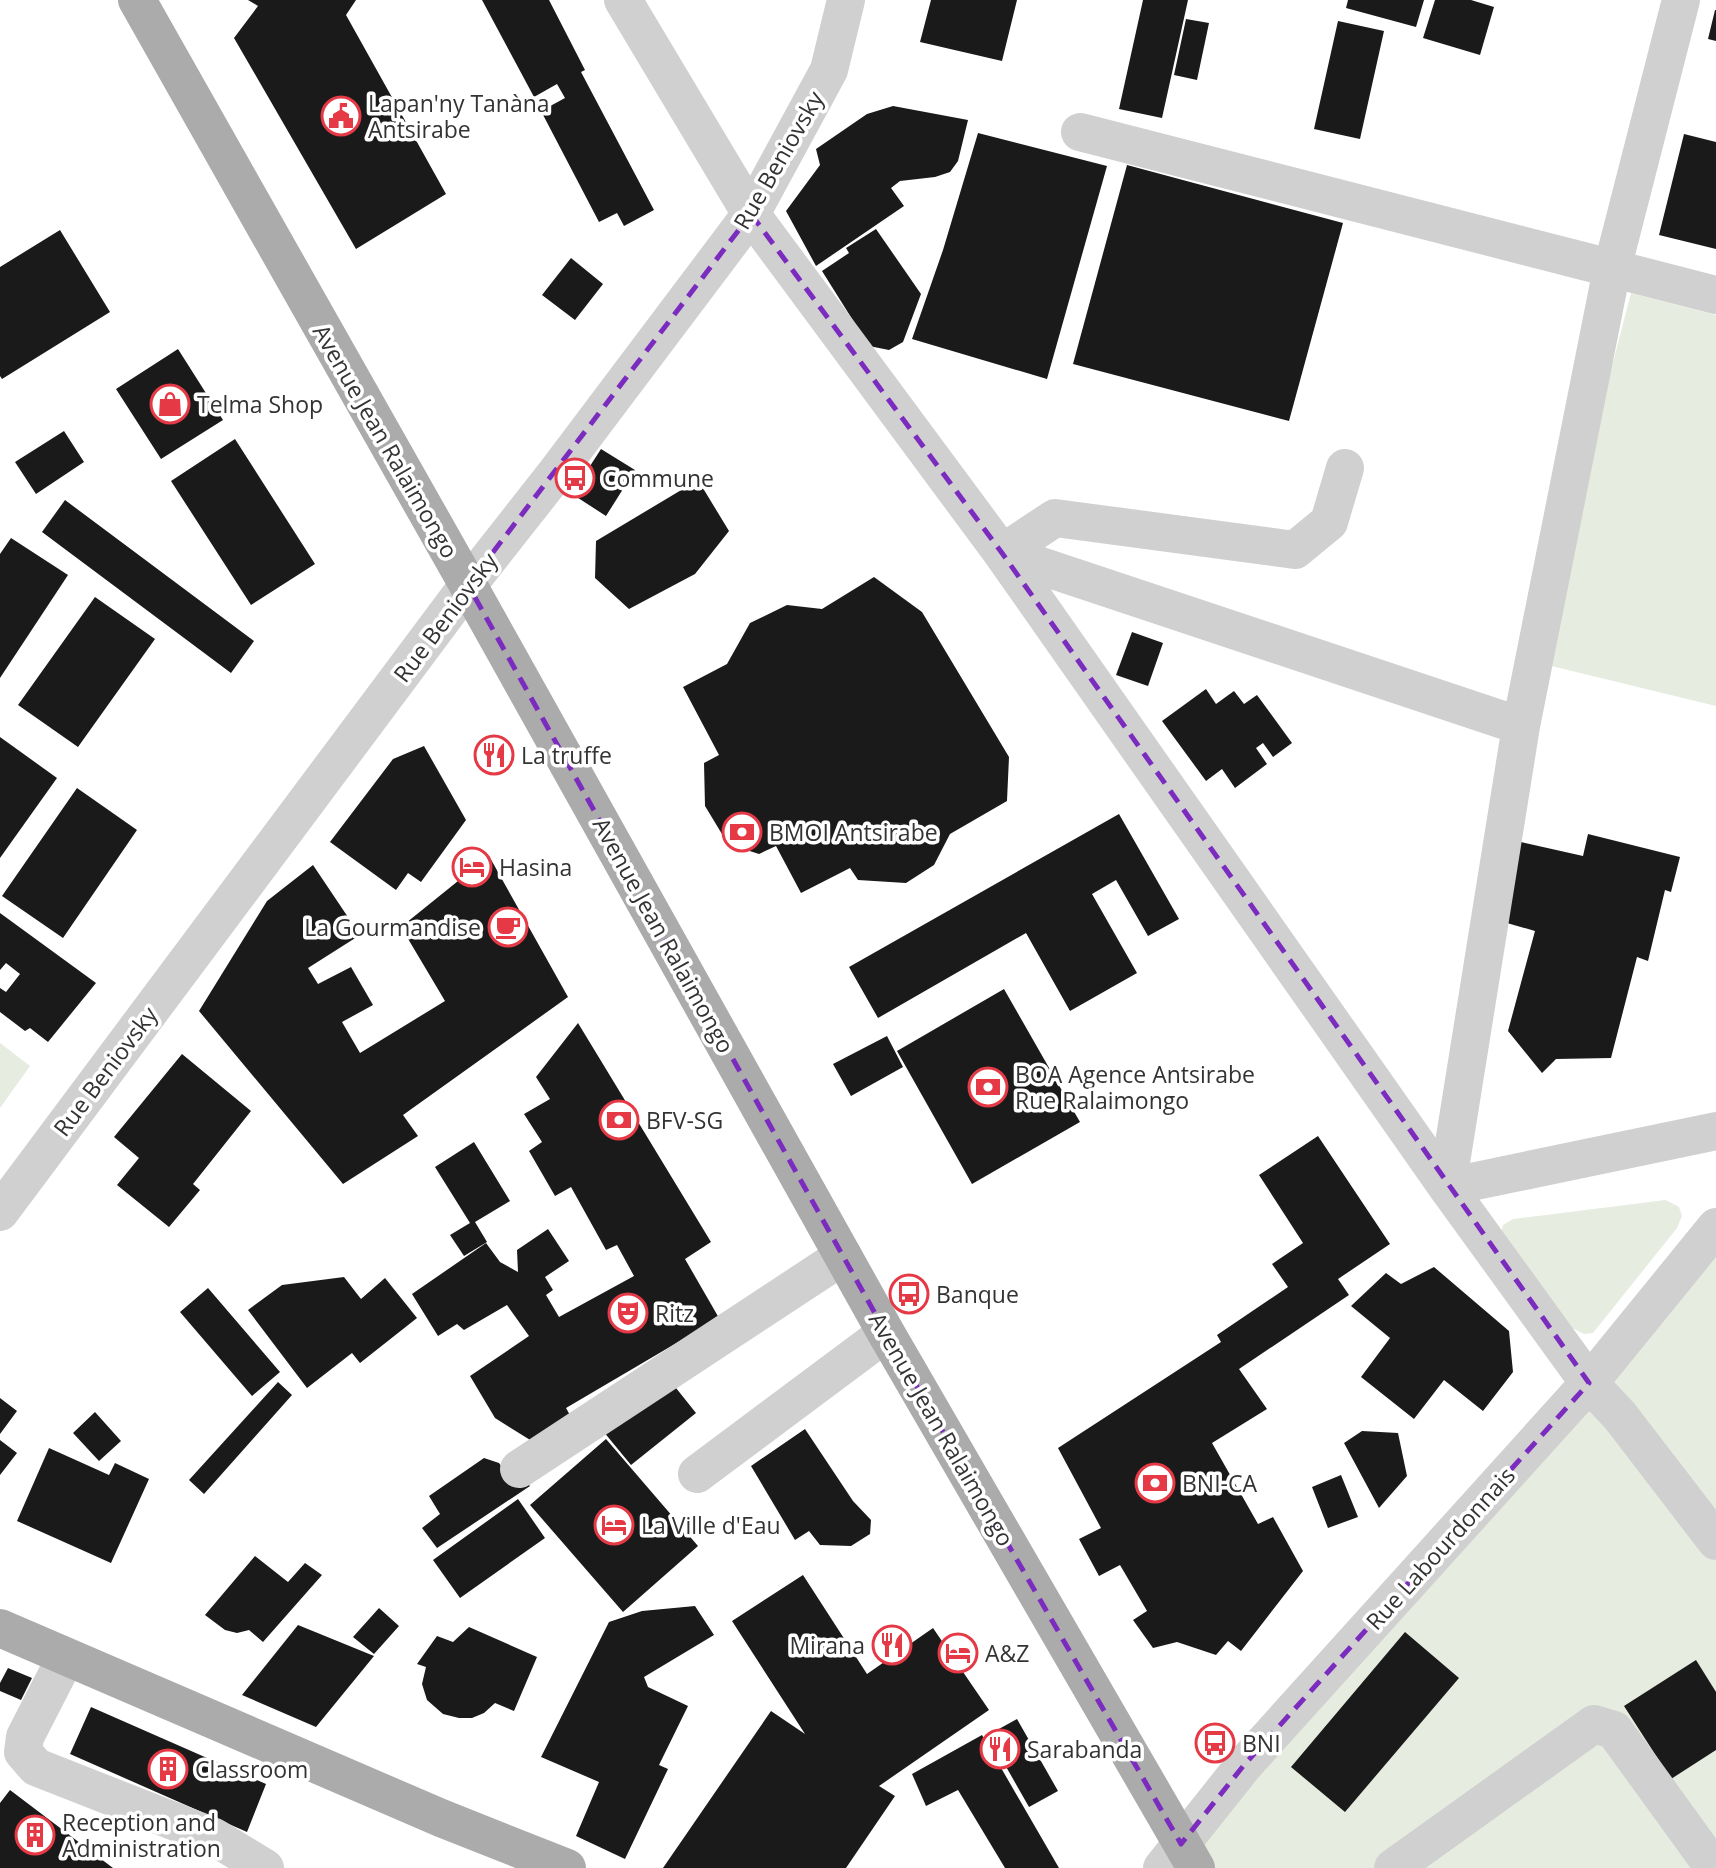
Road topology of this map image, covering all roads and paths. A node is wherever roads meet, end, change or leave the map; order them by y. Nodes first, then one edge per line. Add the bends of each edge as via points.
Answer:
1 (136, 0) edge
2 (623, 0) edge
3 (846, 0) edge
4 (1681, 0) edge
5 (1080, 132) dead end
6 (751, 214) junction
7 (1612, 269) junction
8 (1716, 295) edge
9 (1345, 468) dead end
10 (1002, 553) junction
11 (468, 585) junction
12 (1521, 726) junction
13 (1716, 1130) edge
14 (1447, 1186) junction
15 (0, 1212) edge
16 (1716, 1227) edge
17 (844, 1256) junction
18 (886, 1333) junction
19 (1589, 1383) junction
20 (519, 1469) dead end
21 (697, 1474) dead end
22 (1716, 1541) edge
23 (0, 1628) edge
24 (66, 1657) junction
25 (1179, 1860) edge
26 (265, 1868) edge
27 (567, 1868) edge
28 (1393, 1868) edge
29 (1713, 1868) edge

1 - 11 main road, Avenue Jean Ralaimongo
2 - 6 street
3 - 6 street, Rue Beniovsky via 829,70
4 - 7 street
5 - 7 street
6 - 10 street
6 - 11 street, Rue Beniovsky
7 - 8 street
7 - 12 street
9 - 10 street via 1329,522 1295,550 1055,518
10 - 12 street
10 - 14 street
11 - 15 street, Rue Beniovsky
11 - 17 main road, Avenue Jean Ralaimongo
12 - 14 street
13 - 14 street
14 - 19 street
16 - 19 street, Rue Labourdonnais
17 - 18 main road, Avenue Jean Ralaimongo
17 - 20 street
18 - 21 street
18 - 25 main road, Avenue Jean Ralaimongo
19 - 22 street
19 - 25 street, Rue Labourdonnais via 1244,1765
23 - 24 main road
24 - 26 street via 25,1737 23,1752 36,1767 214,1837
24 - 27 main road
28 - 29 street via 1594,1724 1614,1730

